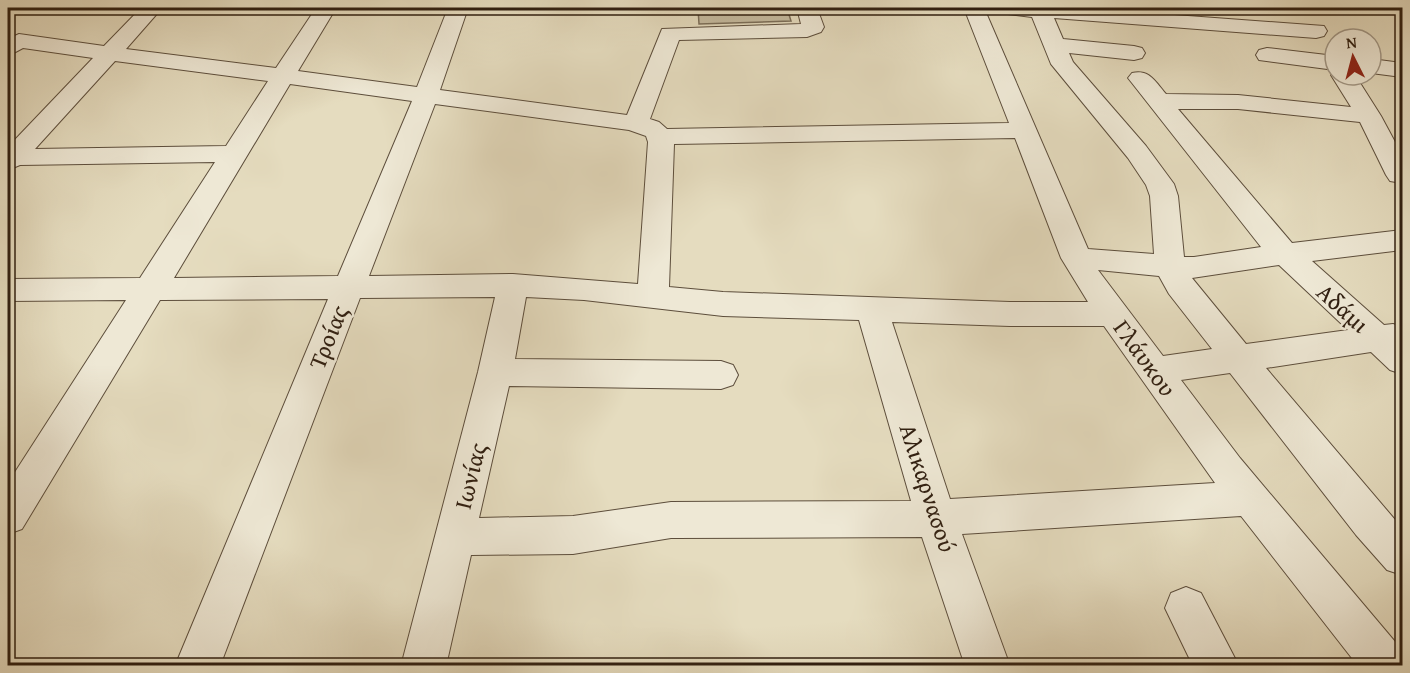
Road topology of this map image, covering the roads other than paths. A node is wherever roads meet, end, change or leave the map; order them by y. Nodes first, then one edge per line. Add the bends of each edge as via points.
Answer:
1 (152, 8) edge
2 (326, 8) edge
3 (458, 8) edge
4 (807, 8) edge
5 (974, 8) edge
6 (999, 8) edge
7 (1301, 8) edge
8 (1040, 9) edge
9 (1316, 31) junction
10 (1323, 42) edge
11 (1054, 45) junction
12 (8, 49) edge
13 (108, 54) junction
14 (1267, 56) dead end
15 (1323, 61) edge
16 (1383, 68) edge
17 (1402, 70) edge
18 (283, 77) junction
19 (1351, 87) edge
20 (426, 95) junction
21 (1158, 101) junction
22 (1369, 116) junction
23 (636, 123) junction
24 (1024, 130) junction
25 (661, 137) junction
26 (1394, 146) edge
27 (235, 154) junction
28 (9, 159) edge
29 (1400, 175) dead end
30 (1402, 240) edge
31 (1285, 254) junction
32 (1076, 258) junction
33 (1170, 266) junction
34 (513, 285) junction
35 (348, 286) junction
36 (152, 288) junction
37 (8, 290) edge
38 (653, 297) junction
39 (872, 309) junction
40 (1113, 314) junction
41 (1390, 336) edge
42 (1238, 358) junction
43 (1402, 361) edge
44 (495, 372) junction
45 (1154, 372) junction
46 (721, 375) dead end
47 (22, 471) edge
48 (1249, 498) junction
49 (8, 516) edge
50 (936, 518) junction
51 (455, 537) junction
52 (1396, 542) edge
53 (1186, 608) dead end
54 (197, 666) edge
55 (423, 666) edge
56 (988, 666) edge
57 (1217, 666) edge
58 (1387, 666) edge

1 - 13 street
2 - 18 street
3 - 20 street, Τροίας
4 - 23 street via 813,27 807,30 670,34
5 - 24 street, Γλάυκου
6 - 8 street
7 - 9 street
8 - 9 street
8 - 11 street
9 - 10 street
11 - 21 street, Αδάμι via 1137,65
11 - 33 street via 1070,75 1160,184
12 - 13 street via 19,41
13 - 18 street
13 - 28 street
14 - 15 street
16 - 17 street
18 - 20 street
18 - 27 street
19 - 22 street
20 - 23 street
20 - 35 street, Τροίας
21 - 22 street via 1238,102
21 - 31 street, Αδάμι
22 - 26 street
23 - 25 street via 650,127
24 - 25 street
24 - 32 street, Γλάυκου
25 - 38 street
26 - 29 street
27 - 28 street
27 - 36 street
30 - 31 street
31 - 33 street via 1197,268
31 - 41 street, Αδάμι
32 - 33 street
32 - 40 street, Γλάυκου
33 - 42 street via 1180,286
34 - 35 street
34 - 38 street
34 - 44 street, Ιωνίας
35 - 36 street
35 - 54 street, Τροίας
36 - 37 street
36 - 47 street
38 - 39 street via 723,304
39 - 40 street
39 - 50 street, Αλικαρνασού
40 - 45 street, Γλάυκου
41 - 42 street
41 - 43 street, Αδάμι
42 - 45 street
42 - 52 street
44 - 46 street
44 - 51 street, Ιωνίας
45 - 48 street, Γλάυκου
47 - 49 street
48 - 50 street
48 - 58 street, Γλάυκου
50 - 51 street via 670,520 573,535
50 - 56 street, Αλικαρνασού
51 - 55 street, Ιωνίας
53 - 57 street

